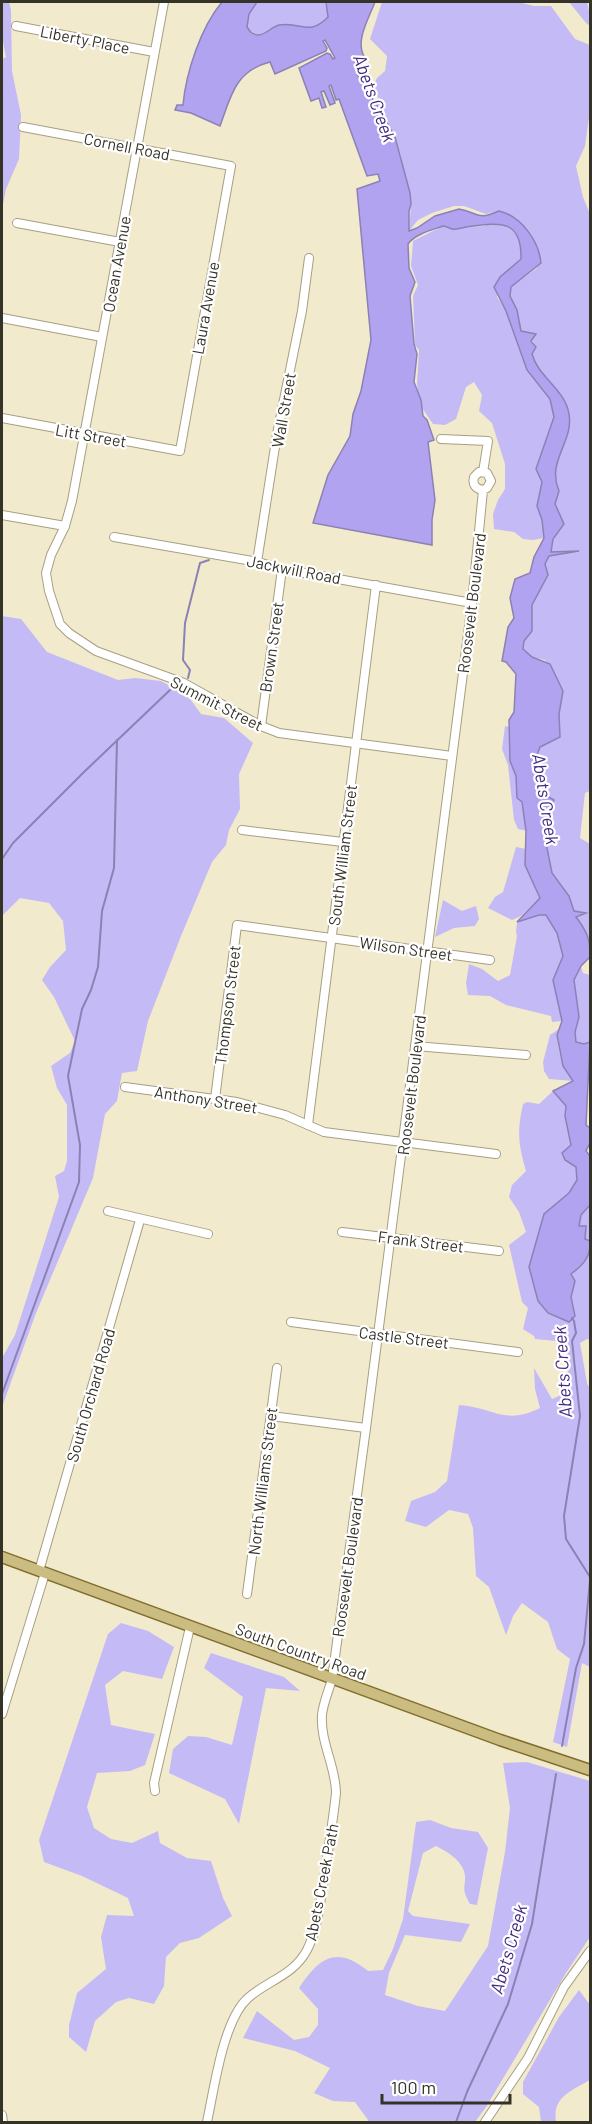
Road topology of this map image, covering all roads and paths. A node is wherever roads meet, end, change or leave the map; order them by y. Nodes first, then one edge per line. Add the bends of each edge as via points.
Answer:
1 (164, 2) edge
2 (16, 27) dead end
3 (154, 52) junction
4 (23, 127) dead end
5 (137, 148) junction
6 (231, 166) joint
7 (17, 223) dead end
8 (120, 242) junction
9 (309, 258) dead end
10 (2, 318) edge
11 (102, 337) junction
12 (2, 418) edge
13 (84, 434) junction
14 (441, 439) dead end
15 (180, 451) joint
16 (483, 472) junction
17 (483, 490) junction
18 (2, 515) edge
19 (65, 526) junction
20 (114, 537) dead end
21 (257, 562) junction
22 (282, 568) junction
23 (376, 585) junction
24 (472, 603) junction
25 (261, 726) junction
26 (356, 744) junction
27 (452, 756) junction
28 (242, 830) dead end
29 (343, 842) junction
30 (251, 928) joint
31 (332, 937) junction
32 (428, 951) junction
33 (490, 960) dead end
34 (416, 1046) junction
35 (526, 1055) dead end
36 (125, 1087) dead end
37 (215, 1099) junction
38 (308, 1125) junction
39 (404, 1142) junction
40 (496, 1154) dead end
41 (108, 1211) dead end
42 (140, 1220) junction
43 (342, 1232) dead end
44 (208, 1234) dead end
45 (391, 1237) junction
46 (499, 1251) dead end
47 (291, 1322) dead end
48 (378, 1334) junction
49 (518, 1352) dead end
50 (277, 1368) dead end
51 (271, 1416) junction
52 (366, 1428) junction
53 (2, 1557) edge
54 (42, 1572) junction
55 (247, 1594) dead end
56 (190, 1627) junction
57 (332, 1679) junction
58 (2, 1714) edge
59 (591, 1770) edge
60 (155, 1791) dead end
61 (591, 1951) edge
62 (2, 2115) edge
63 (3, 2122) edge
64 (207, 2122) edge
65 (485, 2122) edge

1 - 3 street, Ocean Avenue
2 - 3 street, Liberty Place
3 - 5 street, Ocean Avenue
4 - 5 street, Cornell Road
5 - 6 street, Cornell Road
5 - 8 street, Ocean Avenue
6 - 15 street, Laura Avenue
7 - 8 street
8 - 11 street, Ocean Avenue
9 - 21 street, Wall Street
10 - 11 street
11 - 13 street, Ocean Avenue
12 - 13 street, Litt Street
13 - 15 street, Litt Street
13 - 19 street, Ocean Avenue
14 - 16 street, Roosevelt Boulevard via 488,441
16 - 17 street, Roosevelt Boulevard via 491,481
16 - 17 street, Roosevelt Boulevard via 476,474 473,481 476,488
17 - 24 street, Roosevelt Boulevard
18 - 19 street
19 - 25 street, Summit Street via 46,573 60,624 96,651 184,683
20 - 21 street, Jackwill Road
21 - 22 street, Jackwill Road
22 - 23 street, Jackwill Road
22 - 25 street, Brown Street
23 - 24 street, Jackwill Road
23 - 26 street, South William Street
24 - 27 street, Roosevelt Boulevard
25 - 26 street, Summit Street via 279,733
26 - 27 street, Summit Street
26 - 29 street, South William Street
27 - 32 street, Roosevelt Boulevard
28 - 29 street
29 - 31 street, South William Street
30 - 31 street, Wilson Street
30 - 37 street, Thompson Street via 237,926
31 - 32 street, Wilson Street
31 - 38 street, South William Street
32 - 33 street, Wilson Street
32 - 34 street, Roosevelt Boulevard
34 - 35 street
34 - 39 street, Roosevelt Boulevard
36 - 37 street, Anthony Street
37 - 38 street, Anthony Street via 263,1108
38 - 39 street, Anthony Street via 324,1132
39 - 40 street, Anthony Street
39 - 45 street, Roosevelt Boulevard
41 - 42 street
42 - 44 street
42 - 54 street, South Orchard Road
43 - 45 street, Frank Street
45 - 46 street, Frank Street
45 - 48 street, Roosevelt Boulevard
47 - 48 street, Castle Street
48 - 49 street, Castle Street
48 - 52 street, Roosevelt Boulevard
50 - 51 street, North Williams Street
51 - 52 street
51 - 55 street, North Williams Street
52 - 57 street, Roosevelt Boulevard
53 - 54 main road, South Country Road
54 - 56 main road, South Country Road
54 - 58 street, South Orchard Road
56 - 57 main road, South Country Road
56 - 60 street via 153,1784
57 - 59 main road, South Country Road
57 - 64 street, Abets Creek Path via 322,1714 336,1793 311,1940 291,1970 248,1997 237,2012 225,2041
61 - 65 street via 564,1987 528,2058
62 - 63 street

